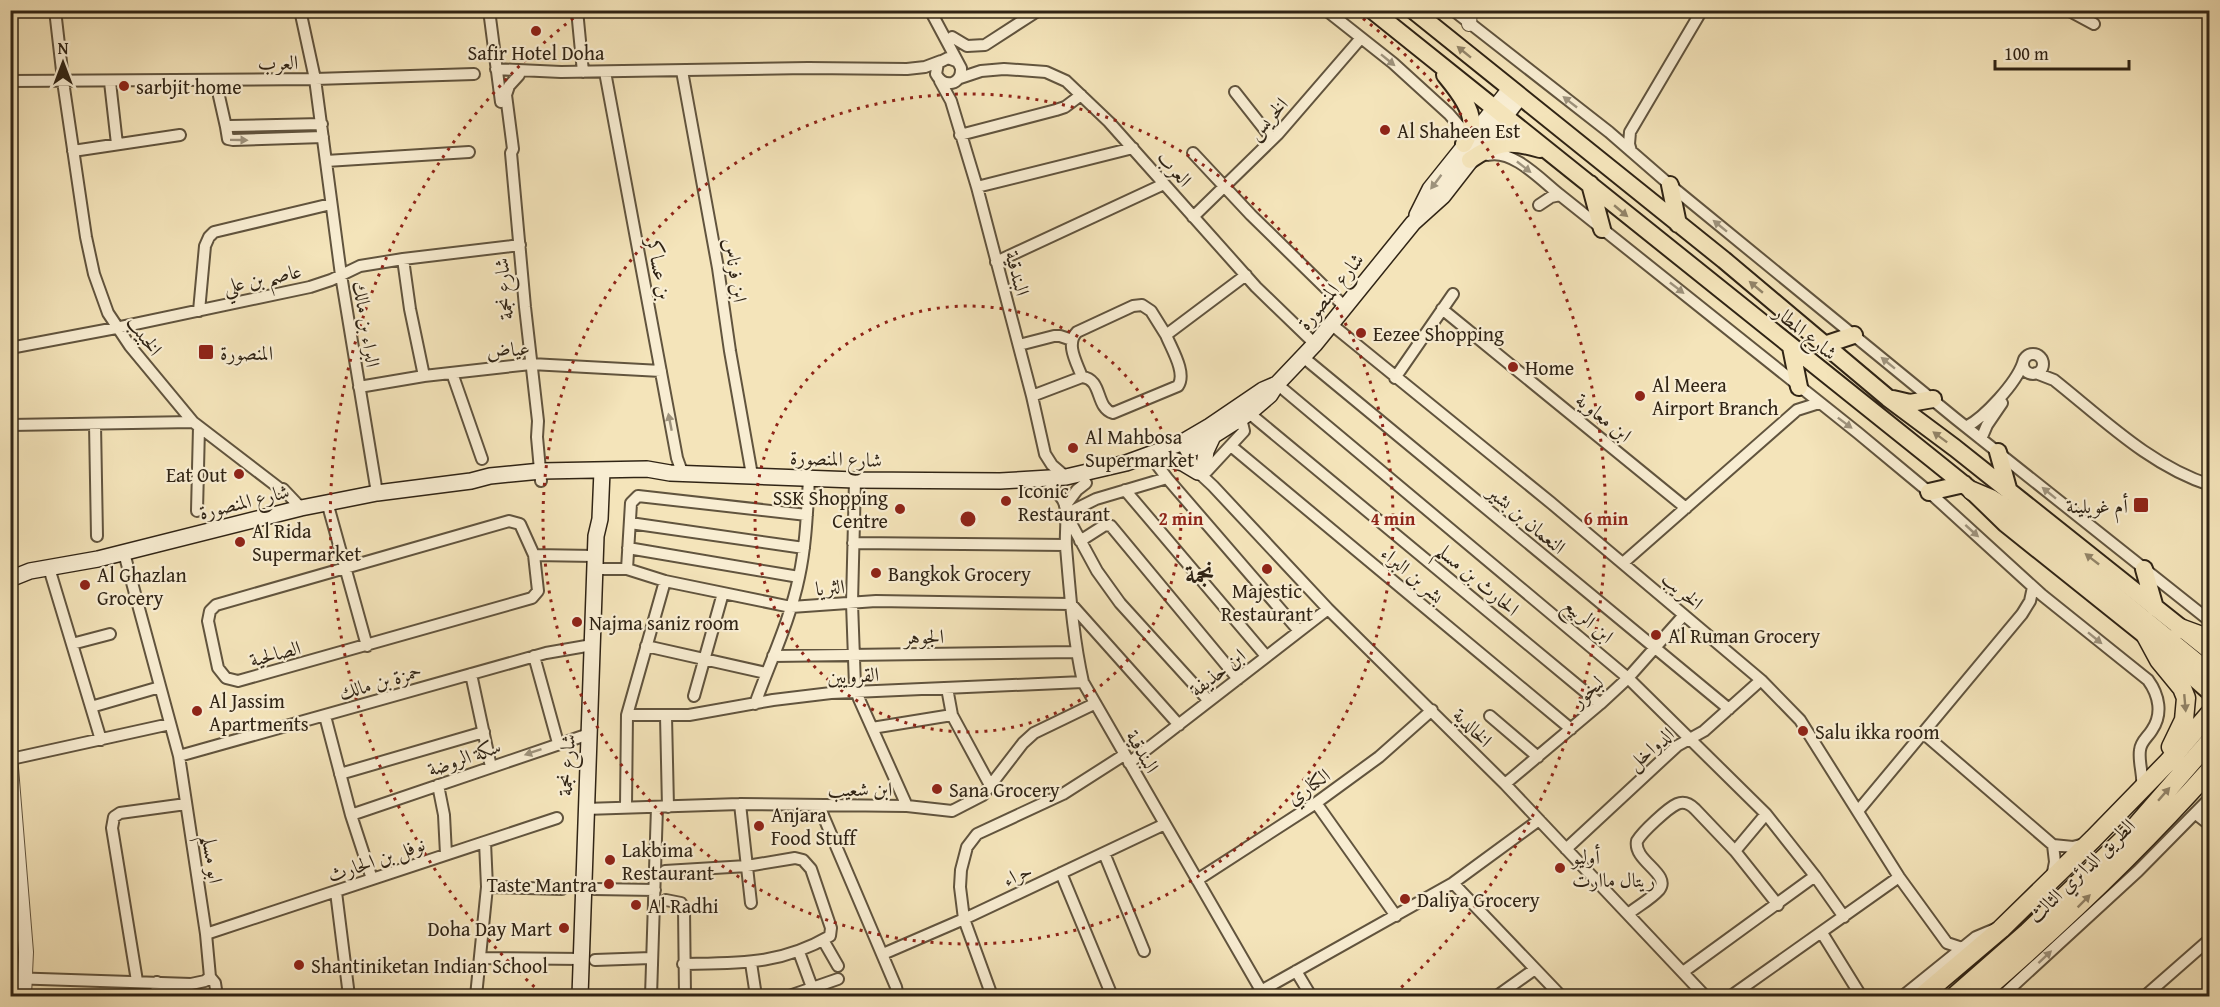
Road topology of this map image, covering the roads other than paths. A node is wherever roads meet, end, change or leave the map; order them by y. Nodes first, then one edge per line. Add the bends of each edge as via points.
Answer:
1 (56, 10) edge
2 (300, 10) edge
3 (489, 10) edge
4 (577, 10) edge
5 (930, 10) edge
6 (1039, 10) edge
7 (1326, 10) edge
8 (1372, 10) edge
9 (1413, 10) edge
10 (1453, 10) edge
11 (1702, 10) edge
12 (2070, 12) edge
13 (1469, 17) edge
14 (2091, 28) dead end
15 (1361, 38) junction
16 (950, 40) junction
17 (1429, 55) junction
18 (943, 60) junction
19 (958, 63) junction
20 (916, 68) junction
21 (682, 71) junction
22 (981, 71) junction
23 (497, 72) junction
24 (583, 72) junction
25 (605, 72) junction
26 (524, 73) junction
27 (474, 74) dead end
28 (938, 78) junction
29 (315, 79) junction
30 (958, 80) junction
31 (63, 81) junction
32 (11, 82) edge
33 (110, 82) junction
34 (503, 92) junction
35 (1234, 92) dead end
36 (1082, 95) junction
37 (219, 96) dead end
38 (951, 101) junction
39 (1509, 103) junction
40 (1636, 121) junction
41 (322, 124) junction
42 (226, 128) junction
43 (1609, 132) junction
44 (180, 135) dead end
45 (960, 135) junction
46 (323, 137) junction
47 (1272, 139) junction
48 (117, 144) junction
49 (1133, 148) junction
50 (73, 151) junction
51 (1546, 151) junction
52 (469, 152) dead end
53 (1467, 152) junction
54 (1631, 152) junction
55 (1194, 153) dead end
56 (326, 161) junction
57 (1164, 184) junction
58 (1590, 184) junction
59 (1670, 185) junction
60 (977, 187) junction
61 (1225, 187) junction
62 (1560, 195) junction
63 (331, 204) junction
64 (1539, 205) dead end
65 (1194, 217) junction
66 (1676, 222) junction
67 (1602, 229) junction
68 (520, 245) junction
69 (403, 259) junction
70 (996, 262) junction
71 (341, 275) junction
72 (1246, 275) junction
73 (1453, 294) dead end
74 (1345, 308) junction
75 (1443, 309) junction
76 (200, 310) junction
77 (1331, 324) junction
78 (116, 328) junction
79 (1166, 335) junction
80 (1854, 335) junction
81 (1072, 340) junction
82 (1315, 344) junction
83 (1019, 345) junction
84 (1824, 345) junction
85 (1791, 347) junction
86 (10, 348) edge
87 (1303, 357) junction
88 (2023, 363) junction
89 (531, 364) junction
90 (2037, 370) junction
91 (661, 371) junction
92 (452, 373) junction
93 (424, 376) junction
94 (1082, 377) junction
95 (1395, 378) junction
96 (1277, 384) junction
97 (359, 387) junction
98 (1799, 387) junction
99 (1032, 396) junction
100 (1888, 398) junction
101 (1933, 399) junction
102 (1819, 403) junction
103 (1797, 410) junction
104 (1245, 416) junction
105 (10, 424) edge
106 (95, 424) junction
107 (196, 424) junction
108 (1966, 427) junction
109 (1213, 436) junction
110 (1981, 439) junction
111 (1187, 445) junction
112 (1231, 446) junction
113 (1998, 452) junction
114 (1045, 454) junction
115 (482, 459) dead end
116 (1161, 460) junction
117 (1203, 470) junction
118 (676, 472) junction
119 (597, 475) junction
120 (752, 475) junction
121 (545, 476) junction
122 (1066, 477) junction
123 (1167, 478) junction
124 (809, 479) junction
125 (1033, 479) junction
126 (855, 480) junction
127 (1000, 481) junction
128 (1086, 483) junction
129 (2210, 485) edge
130 (1051, 487) junction
131 (1968, 488) junction
132 (1125, 490) junction
133 (1929, 492) junction
134 (377, 493) junction
135 (2010, 493) junction
136 (327, 502) junction
137 (1686, 508) junction
138 (296, 509) junction
139 (1066, 510) junction
140 (196, 511) dead end
141 (807, 515) junction
142 (630, 523) junction
143 (97, 536) dead end
144 (1080, 541) junction
145 (853, 543) junction
146 (1066, 545) junction
147 (628, 548) junction
148 (804, 548) junction
149 (124, 553) junction
150 (534, 555) junction
151 (595, 563) junction
152 (1623, 563) junction
153 (48, 568) junction
154 (346, 569) junction
155 (627, 569) junction
156 (2144, 569) junction
157 (10, 570) edge
158 (30, 572) junction
159 (799, 577) junction
160 (10, 579) edge
161 (665, 581) junction
162 (2033, 587) junction
163 (723, 593) junction
164 (2050, 601) junction
165 (852, 603) junction
166 (1071, 604) junction
167 (791, 607) junction
168 (2155, 608) junction
169 (1328, 609) junction
170 (2022, 614) junction
171 (1684, 615) junction
172 (2210, 621) edge
173 (2180, 628) junction
174 (1299, 631) junction
175 (110, 634) dead end
176 (2146, 636) junction
177 (2210, 639) edge
178 (72, 644) junction
179 (592, 645) junction
180 (367, 646) junction
181 (646, 646) junction
182 (1654, 648) junction
183 (2210, 651) edge
184 (1076, 652) junction
185 (854, 655) junction
186 (534, 656) junction
187 (773, 656) junction
188 (1266, 657) junction
189 (703, 659) junction
190 (766, 673) junction
191 (471, 674) junction
192 (2210, 674) edge
193 (1628, 678) junction
194 (1238, 679) junction
195 (1761, 680) junction
196 (1083, 682) junction
197 (160, 687) junction
198 (947, 688) junction
199 (856, 692) junction
200 (2210, 692) edge
201 (694, 696) dead end
202 (1209, 701) junction
203 (755, 704) junction
204 (1094, 704) junction
205 (1600, 704) junction
206 (91, 707) junction
207 (1432, 710) junction
208 (1729, 710) junction
209 (2210, 713) edge
210 (627, 715) junction
211 (952, 715) junction
212 (325, 716) junction
213 (666, 716) junction
214 (1490, 716) dead end
215 (170, 724) junction
216 (1179, 725) junction
217 (872, 728) junction
218 (1571, 729) junction
219 (483, 732) junction
220 (1923, 733) junction
221 (589, 734) junction
222 (1691, 738) junction
223 (101, 740) junction
224 (2210, 741) edge
225 (558, 743) junction
226 (179, 756) junction
227 (1538, 757) junction
228 (11, 758) edge
229 (1127, 759) junction
230 (2168, 762) junction
231 (491, 766) junction
232 (2210, 770) edge
233 (340, 774) junction
234 (12, 778) edge
235 (2210, 780) edge
236 (1504, 784) junction
237 (438, 785) junction
238 (991, 787) junction
239 (2142, 790) junction
240 (2186, 796) junction
241 (2210, 798) edge
242 (1316, 803) junction
243 (186, 804) junction
244 (740, 804) junction
245 (626, 806) junction
246 (819, 806) junction
247 (907, 806) junction
248 (663, 807) junction
249 (585, 809) junction
250 (1858, 811) junction
251 (1766, 814) junction
252 (2196, 814) junction
253 (351, 815) junction
254 (557, 818) dead end
255 (1539, 820) junction
256 (1165, 824) junction
257 (2210, 825) edge
258 (2093, 839) junction
259 (485, 842) junction
260 (2052, 845) junction
261 (1566, 849) junction
262 (1735, 851) junction
263 (1104, 853) junction
264 (446, 854) junction
265 (2120, 864) junction
266 (747, 866) junction
267 (665, 871) dead end
268 (1061, 873) junction
269 (1815, 876) junction
270 (1899, 877) junction
271 (372, 879) junction
272 (2052, 879) junction
273 (1197, 880) junction
274 (1453, 883) junction
275 (487, 887) junction
276 (561, 889) dead end
277 (594, 889) dead end
278 (655, 890) junction
279 (336, 892) junction
280 (666, 900) dead end
281 (2105, 901) junction
282 (751, 903) dead end
283 (1778, 905) junction
284 (1629, 914) junction
285 (1396, 916) junction
286 (1844, 917) junction
287 (964, 919) junction
288 (2001, 929) junction
289 (1822, 933) junction
290 (206, 934) junction
291 (2210, 939) edge
292 (823, 940) junction
293 (1947, 943) junction
294 (1962, 948) junction
295 (1144, 951) dead end
296 (799, 952) junction
297 (883, 954) junction
298 (481, 958) junction
299 (651, 958) junction
300 (588, 960) junction
301 (751, 963) junction
302 (683, 964) junction
303 (838, 966) dead end
304 (1535, 969) junction
305 (1945, 970) junction
306 (1296, 971) junction
307 (1683, 972) junction
308 (210, 976) junction
309 (10, 978) edge
310 (26, 979) junction
311 (838, 979) dead end
312 (137, 981) junction
313 (156, 982) junction
314 (813, 990) junction
315 (1257, 994) edge
316 (1857, 995) edge
317 (24, 996) edge
318 (156, 996) edge
319 (217, 996) edge
320 (349, 996) edge
321 (476, 996) edge
322 (580, 996) edge
323 (651, 996) edge
324 (685, 996) edge
325 (756, 996) edge
326 (789, 996) edge
327 (898, 996) edge
328 (991, 996) edge
329 (1112, 996) edge
330 (1311, 996) edge
331 (1497, 996) edge
332 (1561, 996) edge
333 (1705, 996) edge
334 (1731, 996) edge
335 (1903, 996) edge
336 (1922, 996) edge
337 (1955, 996) edge
338 (1978, 996) edge
339 (2002, 996) edge
340 (2145, 996) edge

1 - 31 street, الخبيب
2 - 29 street, البراء بن مالك
3 - 23 street, شارع نجمة
4 - 24 street
5 - 16 street
6 - 16 street via 985,45 967,46
7 - 15 street
8 - 17 main road, شارع المطار
39 -> 9 main road, شارع المطار
10 - 13 street, شارع المطار
11 - 40 street
12 - 14 street
43 -> 13 street, شارع المطار
15 - 47 street, الخريس
15 -> 53 street via 1456,120
16 - 18 street
16 - 19 street
17 - 39 main road, شارع المطار
17 - 53 main road via 1468,111 1471,127
18 - 19 street
18 - 20 street
18 - 28 street via 937,66
19 - 22 street, العرب
19 - 30 street via 962,72
20 - 21 street
20 - 28 street
21 - 25 street
21 - 120 street, ابن فرناس
22 - 30 street, العرب
22 - 36 street, العرب via 1046,72 1066,81
23 - 26 street via 524,69
23 - 34 street, شارع نجمة
24 - 25 street
24 - 26 street
25 - 91 street, بن عساكر
26 - 34 street
27 - 29 street, العرب
28 - 30 street via 948,84
28 - 38 street, البندقية
29 - 33 street, العرب
29 - 41 street, البراء بن مالك
30 - 38 street, البندقية
31 - 32 street, العرب
31 - 33 street, العرب
31 - 50 street, الخبيب
33 - 48 street
34 - 68 street, شارع نجمة
35 - 47 street
36 - 45 street via 1056,110
36 - 49 street, العرب
37 - 42 street
38 - 45 street, البندقية
39 - 51 main road, شارع المطار
39 - 53 main road, شارع المنصورة
39 - 66 main road, شارع المطار
40 - 43 street
40 - 54 street via 1629,139
41 - 42 street
41 - 46 street, البراء بن مالك
42 -> 46 street via 231,140
43 - 54 street, شارع المطار
44 - 48 street
45 - 60 street, البندقية
46 - 56 street, البراء بن مالك
47 - 61 street, الخريس
48 - 50 street
49 - 57 street, العرب
49 - 60 street
50 - 78 street, الخبيب via 90,258
51 - 53 main road via 1507,143
51 - 58 main road, شارع المطار
52 - 56 street
53 -> 62 street via 1513,158
53 - 74 main road, شارع المنصورة via 1443,196
54 - 59 street, شارع المطار
55 - 61 street
56 - 63 street, البراء بن مالك
57 - 65 street, العرب
57 - 70 street
58 - 67 main road
58 -> 85 main road, شارع المطار
59 - 66 main road
80 -> 59 street, شارع المطار
60 - 70 street, البندقية
61 - 65 street, الخريس
61 - 74 street
62 - 64 street
62 - 67 street
63 - 71 street, البراء بن مالك
63 - 76 street via 214,232 205,246
65 - 72 street, العرب
84 -> 66 main road, شارع المطار
67 -> 98 street
68 - 69 street, عاصم بن علي
68 - 89 street, شارع نجمة
69 - 71 street, عاصم بن علي via 360,266
69 - 93 street
70 - 83 street, البندقية
71 - 76 street, عاصم بن علي via 316,285
71 - 97 street, البراء بن مالك
72 - 79 street
72 - 82 street, العرب
73 - 75 street
74 - 77 main road, شارع المنصورة
75 - 95 street
75 - 137 street, ابن معاوية
76 - 78 street, عاصم بن علي
77 - 82 main road, شارع المنصورة
77 - 95 street, الخريب
78 - 86 street, عاصم بن علي
78 - 107 street, الخبيب
79 - 81 street via 1151,311 1138,305 1077,332
79 - 94 street via 1181,374 1180,382 1173,388 1113,413 1104,407 1091,379
80 - 84 main road
101 -> 80 street, شارع المطار
81 - 83 street via 1054,336
81 - 94 street
82 - 87 main road, شارع المنصورة
83 - 99 street, البندقية
84 - 100 main road, شارع المطار
85 - 98 main road
85 - 131 main road, شارع المطار
87 - 96 main road, شارع المنصورة
87 - 182 street, النعمان بن بشير
88 - 90 street via 2025,370
88 - 90 street via 2026,356 2040,357
88 - 108 street via 1988,410
89 - 91 street, عياض
89 - 92 street, عياض
89 - 121 street, شارع نجمة via 543,433
90 - 110 street via 2012,390
90 - 129 street via 2160,463
118 -> 91 street, بن عساكر via 677,458
92 - 93 street, عياض
92 - 115 street
93 - 97 street, عياض
94 - 99 street
95 - 152 street, الخريب
96 - 104 main road, شارع المنصورة
96 - 111 main road, شارع المنصورة
96 - 193 street, ابن الربيع
97 - 134 street, البراء بن مالك
98 - 102 street
98 - 103 street
99 - 114 street, البندقية
100 - 101 main road via 1910,402
135 -> 100 main road, شارع المطار
101 - 108 street, شارع المطار
102 - 103 street
102 -> 133 street
103 - 137 street
104 - 109 main road, شارع المنصورة
104 - 112 street via 1244,431
104 - 205 street, الحارث بن مسلم
105 - 106 street
106 - 107 street
106 - 143 street
107 - 138 street, الخبيب via 279,488
107 - 140 street
108 - 110 street, شارع المطار
109 - 111 main road, شارع المنصورة
109 - 117 main road
110 - 113 street, شارع المطار
111 - 116 main road, شارع المنصورة
111 - 117 street, الخالدية
111 - 122 main road, شارع المنصورة
112 - 117 street
112 - 218 street, بشر بن البراء
113 - 135 main road
156 -> 113 street, شارع المطار
114 - 122 street, البندقية
114 - 125 street
116 - 117 main road
116 - 123 street
116 - 128 main road, شارع المنصورة
117 - 169 street, الخالدية via 1213,486
118 - 119 main road, شارع المنصورة via 655,478
118 - 120 main road, شارع المنصورة
119 - 121 main road, شارع المنصورة
119 - 151 main road, شارع نجمة
120 - 124 main road, شارع المنصورة
121 - 134 main road, شارع المنصورة via 490,476
122 - 125 main road, شارع المنصورة
123 - 132 street
123 - 174 street
124 - 126 main road, شارع المنصورة
124 - 141 street
125 - 127 main road, شارع المنصورة
126 - 127 main road, شارع المنصورة
126 - 145 street
127 - 130 main road, شارع المنصورة
128 - 130 main road, شارع المنصورة
128 - 139 street via 1077,490
130 - 139 street via 1062,498
131 - 133 main road
131 - 176 main road, شارع المطار via 2006,525
131 - 192 highway via 2016,515
132 - 139 street
132 - 188 street
133 -> 162 street
134 - 136 main road, شارع المنصورة
168 -> 135 main road, شارع المطار
136 - 138 main road, شارع المنصورة
136 - 154 street
137 - 152 street
138 - 149 main road, شارع المنصورة
139 - 144 street
139 - 146 street, البندقية
141 - 142 street via 641,496 631,503
141 - 148 street
142 - 147 street
142 - 148 street
144 - 194 street via 1108,524
144 - 202 street via 1120,603
145 - 146 street
145 - 165 street
146 - 166 street, البندقية
147 - 155 street
147 - 159 street
148 - 159 street
149 - 153 main road, شارع المنصورة
149 - 197 street, ابو مسلم
150 - 151 street
150 - 154 street, الصالحية via 522,527 513,520
150 - 180 street, الصالحية via 538,591 532,598
151 - 155 street, الثريا
151 - 179 main road, شارع نجمة
152 - 171 street, الخريب
153 - 158 main road, شارع المنصورة
153 - 178 street
154 - 180 street
154 - 180 street, الصالحية via 216,604 208,621 218,668 226,678 238,681
155 - 161 street, الثريا
156 - 168 main road
156 - 172 street, شارع المطار
157 - 158 main road, شارع المنصورة
158 - 160 main road, شارع المنصورة
159 - 167 street
161 - 163 street, الثريا
161 - 181 street
162 - 164 street
162 - 170 street
163 - 167 street, الثريا
163 - 189 street
164 - 170 street via 2033,605
164 -> 239 street via 2154,688 2159,711 2141,746
165 - 166 street, الثريا
165 - 167 street, الثريا
165 - 185 street
166 - 184 street, البندقية
166 - 216 street
167 - 187 street
168 - 173 main road, شارع المطار
169 - 174 street, ابن حذيفة
169 - 207 street, الخالدية
170 - 220 street
171 - 182 street, لبخور
171 - 195 street, الخريب
173 - 177 highway
173 - 183 main road, شارع المطار
174 - 188 street, ابن حذيفة
175 - 178 street
176 - 200 main road, شارع المطار
176 -> 230 highway via 2186,698 2186,715
178 - 206 street
179 - 186 street, حمزة بن مالك
179 - 221 main road, شارع نجمة
181 - 189 street
181 - 210 street
182 - 193 street, لبخور
182 - 208 street, النعمان بن بشير
184 - 185 street, الجوهر
184 - 196 street, البندقية
185 - 187 street, الجوهر
185 - 199 street
186 - 191 street, حمزة بن مالك
186 - 225 street
187 - 190 street
188 - 194 street, ابن حذيفة
189 - 190 street
189 - 201 street
190 - 203 street
191 - 212 street, حمزة بن مالك
191 - 219 street
193 - 205 street, لبخور
193 - 222 street, ابن الربيع
194 - 202 street, ابن حذيفة
195 - 208 street, الدواخل
195 - 250 street, الخريب via 1800,720
196 - 198 street, القرويين
196 - 204 street, البندقية
197 - 206 street
197 - 215 street, ابو مسلم
198 - 199 street, القرويين
198 - 211 street
199 - 203 street, القرويين
199 - 217 street
202 - 216 street, ابن حذيفة
203 - 213 street, القرويين
204 - 229 street, البندقية
204 - 238 street, ابن شعيب via 1034,733
205 - 218 street, لبخور
206 - 223 street
207 - 236 street, الخالدية
207 - 242 street, الكناري via 1379,757
208 - 222 street, الدواخل
209 - 230 highway, الطريق الدائري الثالث
210 - 213 street, القرويين
210 - 245 street
211 - 217 street
211 - 238 street
212 - 226 street, حمزة بن مالك
212 - 233 street
213 - 248 street
214 - 227 street
215 - 223 street
215 - 226 street, ابو مسلم
216 - 229 street, ابن حذيفة
217 - 247 street
218 - 227 street, لبخور
219 - 231 street
219 - 233 street
220 - 250 street
220 - 260 street
221 - 225 street, سكة الروضة
221 - 249 main road, شارع نجمة
222 - 251 street, ابن الربيع
222 - 261 street, الدواخل via 1677,746
223 - 228 street
337 -> 224 highway via 2130,833
225 -> 231 street, سكة الروضة
226 - 243 street, ابو مسلم
227 - 236 street, لبخور
228 - 234 street
229 - 256 street, البندقية
229 - 287 street, ابن حذيفة via 977,834 967,847 961,870
230 - 239 highway, الطريق الدائري الثالث
231 - 237 street, سكة الروضة
232 - 240 highway, الطريق الدائري الثالث
233 - 253 street
234 - 310 street
235 - 240 highway
236 - 255 street, الخالدية
237 - 253 street, سكة الروضة
237 - 264 street
238 - 247 street, ابن شعيب via 952,811
239 - 258 highway, الطريق الدائري الثالث
240 - 265 highway, الطريق الدائري الثالث
241 - 252 street, الطريق الدائري الثالث
242 - 273 street, الكناري
242 - 285 street
243 - 290 street, ابو مسلم
243 - 312 street via 120,813 112,821
244 - 246 street, ابن شعيب
244 - 248 street, ابن شعيب
244 - 266 street
245 - 248 street, ابن شعيب
245 - 249 street, ابن شعيب
246 - 247 street, ابن شعيب
246 - 297 street
248 - 278 street
249 - 300 main road, شارع نجمة
250 - 270 street, الخريب
251 - 262 street
251 - 269 street, ابن الربيع
252 - 257 street
252 - 281 street, الطريق الدائري الثالث
253 - 271 street
254 - 259 street, نوفل بن الحارث
255 - 261 street, الخالدية
255 - 274 street
256 - 263 street, حراء
256 - 273 street, البندقية
258 - 260 street via 2073,848
258 - 272 highway, الطريق الدائري الثالث
259 - 264 street, نوفل بن الحارث
259 - 275 street
260 - 272 street
261 - 284 street, الخالدية
262 - 283 street
262 - 284 street via 1692,806 1677,804 1637,841 1639,855 1662,882 1659,890
263 - 268 street, حراء
263 - 295 street
264 - 271 street, نوفل بن الحارث
265 - 281 street
338 -> 265 highway, الطريق الدائري الثالث
266 - 267 street
266 - 282 street
266 - 292 street via 803,860 811,869 831,928 830,936
268 - 287 street, حراء
268 - 329 street
269 - 283 street
269 - 286 street, ابن الربيع
270 - 286 street
270 - 293 street, الخريب
271 - 279 street, نوفل بن الحارث
272 - 288 highway, الطريق الدائري الثالث
273 - 315 street, البندقية
274 - 285 street
274 - 304 street
275 - 276 street
275 - 298 street
277 - 278 street
278 - 299 street
279 - 290 street, نوفل بن الحارث
279 - 320 street
280 - 302 street via 683,905
339 -> 281 street, الطريق الدائري الثالث
283 - 307 street
284 - 307 street, الخالدية
285 - 306 street
286 - 289 street
287 - 297 street, حراء
287 - 328 street
288 - 294 street, الطريق الدائري الثالث via 1982,933
288 - 305 highway, الطريق الدائري الثالث
289 - 316 street
289 - 334 street
290 - 308 street, ابو مسلم
291 - 340 street
292 - 296 street
292 - 303 street
293 - 294 street
293 - 305 street
294 - 305 street, الطريق الدائري الثالث
296 - 301 street
296 - 314 street
297 - 327 street
298 - 300 street
298 - 321 street
299 - 300 street
299 - 323 street
300 - 322 main road, شارع نجمة
301 - 302 street
301 - 325 street
302 - 324 street
304 - 331 street
304 - 332 street
305 - 335 street, الطريق الدائري الثالث
305 - 336 highway, الطريق الدائري الثالث
306 - 315 street
306 - 330 street
307 - 333 street, الخالدية
308 - 313 street via 200,983
308 - 319 street, ابو مسلم
309 - 310 street
310 - 312 street
310 - 317 street
311 - 314 street
312 - 313 street
313 - 318 street
314 - 326 street

